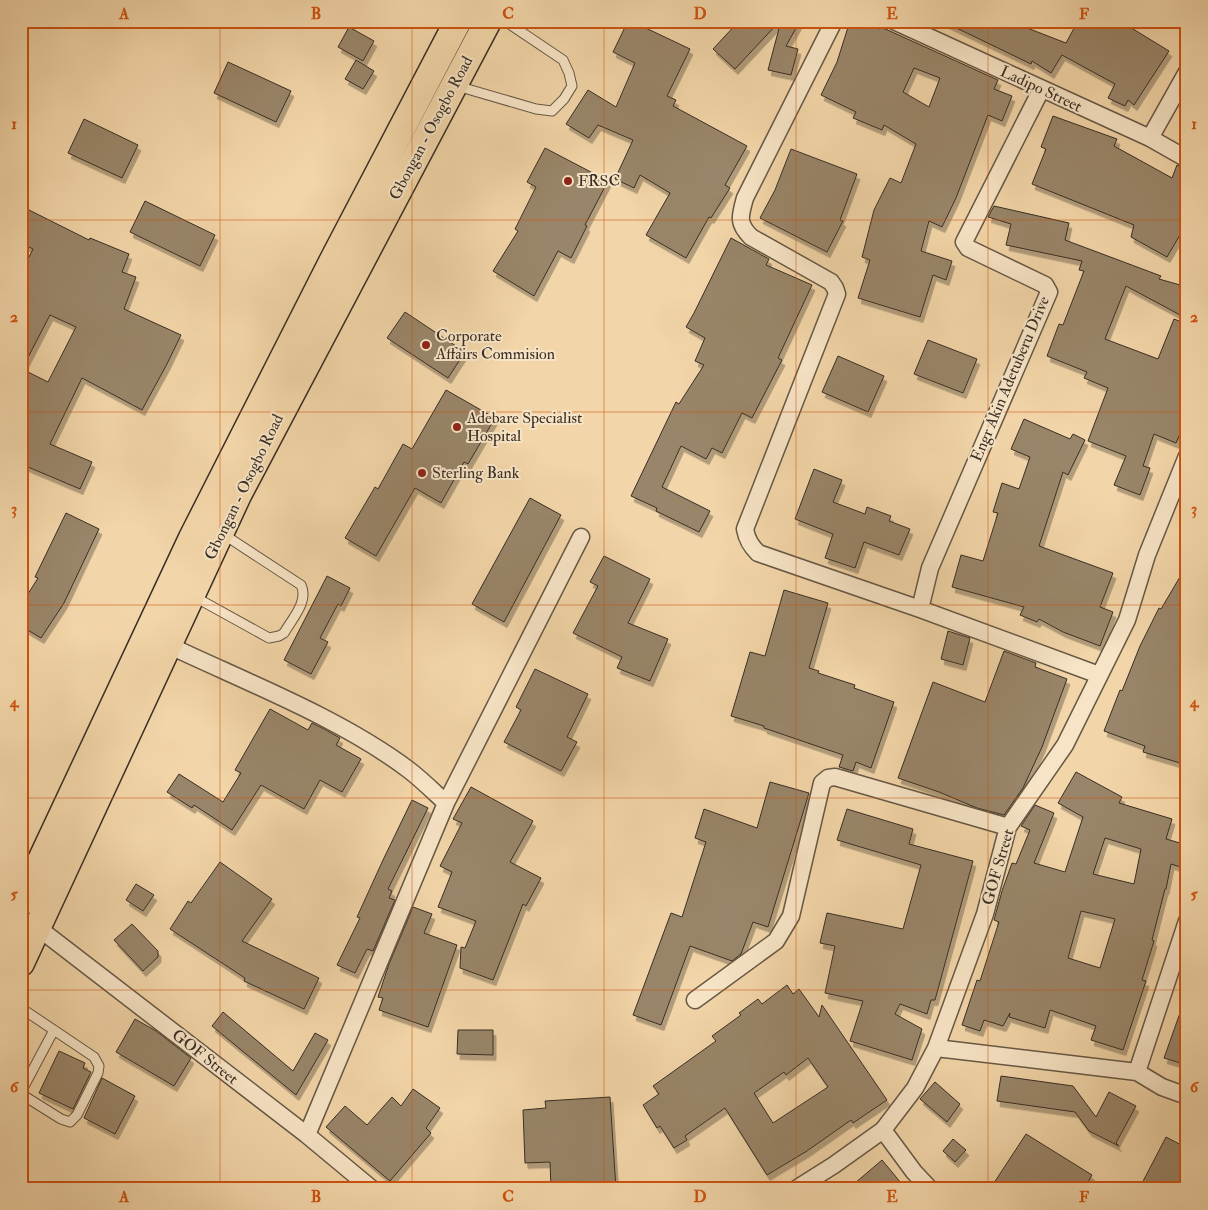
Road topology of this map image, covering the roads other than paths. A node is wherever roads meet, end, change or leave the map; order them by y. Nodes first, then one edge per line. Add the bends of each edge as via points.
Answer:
1 (458, 21) edge
2 (488, 21) edge
3 (505, 21) edge
4 (834, 21) edge
5 (894, 21) edge
6 (1187, 72) edge
7 (453, 85) junction
8 (1041, 90) junction
9 (1150, 138) junction
10 (1187, 159) edge
11 (1187, 456) edge
12 (221, 532) junction
13 (581, 537) dead end
14 (191, 595) junction
15 (920, 609) junction
16 (168, 645) junction
17 (1099, 675) junction
18 (446, 803) junction
19 (1008, 826) junction
20 (24, 889) edge
21 (1187, 921) edge
22 (37, 926) junction
23 (21, 963) edge
24 (695, 1000) dead end
25 (21, 1008) edge
26 (54, 1030) junction
27 (936, 1048) junction
28 (1137, 1072) junction
29 (21, 1093) edge
30 (1187, 1096) edge
31 (883, 1130) junction
32 (307, 1135) junction
33 (372, 1189) edge
34 (796, 1189) edge
35 (930, 1189) edge

1 - 20 main road, Gbongan - Osogbo Road via 192,538
2 - 7 main road, Gbongan - Osogbo Road
3 - 7 lane via 563,60 572,86 564,99 552,111 536,109
4 - 15 street via 744,198 741,211 743,229 751,237 831,282 837,294 745,529 746,537 758,553
5 - 8 street, Ladipo Street
6 - 9 street
7 - 12 main road, Gbongan - Osogbo Road
8 - 9 street, Ladipo Street
8 - 15 street, Engr Akin Adetuberu Drive via 964,242 968,248 1045,286 1049,292 930,568
9 - 10 street, Ladipo Street
11 - 17 street, GOF Street via 1147,555 1127,620
12 - 14 main road, Gbongan - Osogbo Road
12 - 14 lane via 301,586 304,599 284,633 269,638
13 - 18 street
14 - 16 main road, Gbongan - Osogbo Road
15 - 17 street
16 - 18 street via 312,712 366,742 409,770
16 - 22 main road, Gbongan - Osogbo Road
17 - 19 street, GOF Street via 1065,745
18 - 32 street
19 - 24 street via 835,777 828,778 822,783 791,916 785,928 776,941
19 - 27 street, GOF Street via 985,914
21 - 28 street
22 - 23 main road, Gbongan - Osogbo Road
22 - 32 street, GOF Street
25 - 26 lane
26 - 29 lane
26 - 29 lane via 94,1057 99,1066 77,1115 70,1122 61,1119
27 - 28 street
27 - 31 street, GOF Street via 915,1088
28 - 30 street
31 - 34 street, GOF Street
31 - 35 street
32 - 33 street, GOF Street

